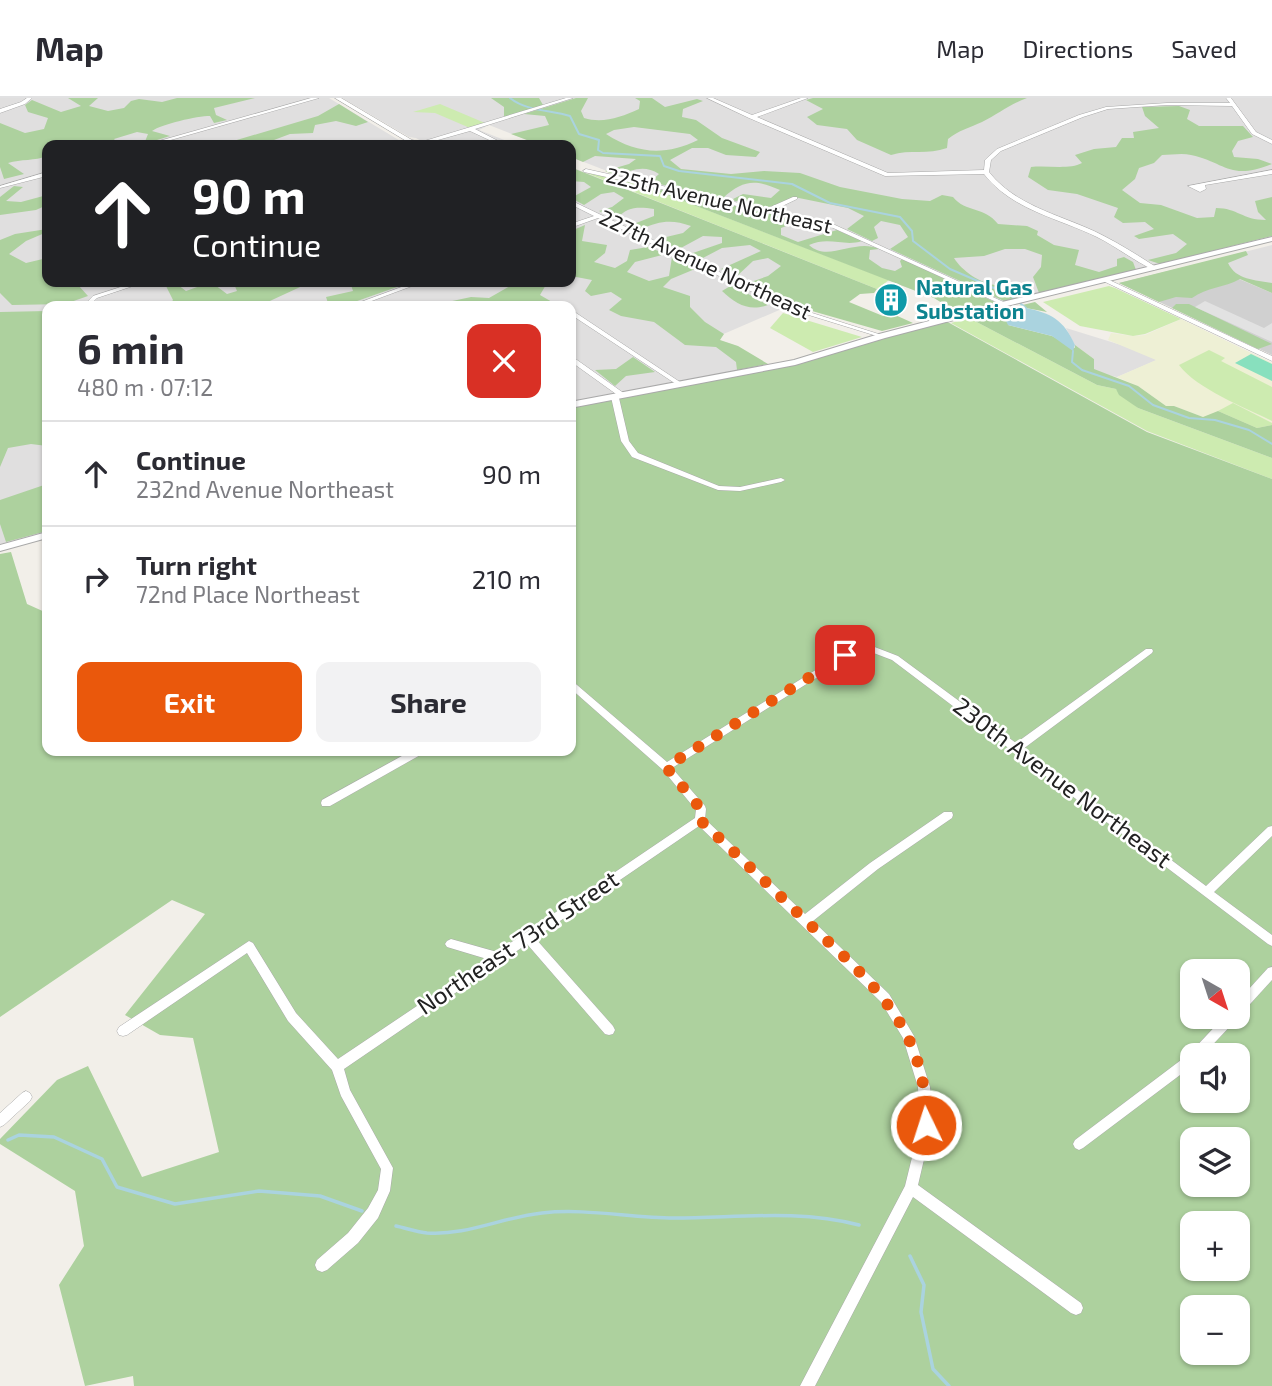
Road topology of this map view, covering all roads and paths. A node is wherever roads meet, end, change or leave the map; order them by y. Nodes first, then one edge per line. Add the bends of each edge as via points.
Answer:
1 (30, 98) edge
2 (317, 98) edge
3 (571, 98) edge
4 (709, 98) edge
5 (806, 98) edge
6 (1228, 98) edge
7 (341, 99) edge
8 (1232, 105) junction
9 (0, 111) edge
10 (751, 117) junction
11 (470, 129) junction
12 (166, 140) edge
13 (408, 140) edge
14 (436, 140) edge
15 (493, 140) edge
16 (1272, 142) edge
17 (586, 170) dead end
18 (986, 172) junction
19 (1272, 172) edge
20 (42, 175) edge
21 (1201, 185) dead end
22 (1, 187) edge
23 (795, 198) dead end
24 (576, 205) edge
25 (769, 211) junction
26 (598, 216) junction
27 (576, 224) edge
28 (1272, 239) edge
29 (1154, 268) junction
30 (1105, 280) junction
31 (126, 287) edge
32 (399, 287) edge
33 (91, 301) edge
34 (365, 301) edge
35 (1005, 304) junction
36 (576, 315) edge
37 (882, 336) junction
38 (1272, 359) edge
39 (576, 361) edge
40 (681, 385) junction
41 (615, 397) junction
42 (576, 404) edge
43 (782, 480) dead end
44 (42, 536) edge
45 (0, 548) edge
46 (1149, 651) dead end
47 (576, 687) edge
48 (1015, 749) junction
49 (410, 756) edge
50 (666, 767) junction
51 (326, 803) dead end
52 (948, 815) dead end
53 (700, 820) junction
54 (1272, 830) edge
55 (1207, 892) junction
56 (806, 920) junction
57 (528, 938) junction
58 (1272, 941) edge
59 (450, 944) dead end
60 (498, 957) junction
61 (1272, 972) edge
62 (1250, 996) edge
63 (1220, 1029) edge
64 (609, 1030) dead end
65 (122, 1031) dead end
66 (1206, 1043) edge
67 (337, 1067) junction
68 (1180, 1067) edge
69 (26, 1097) dead end
70 (0, 1121) edge
71 (1079, 1144) dead end
72 (911, 1188) junction
73 (322, 1265) dead end
74 (1076, 1308) dead end
75 (807, 1386) edge

1 - 9 street
2 - 12 street
3 - 11 street
4 - 10 street
5 - 10 street
6 - 8 street
7 - 13 street
8 - 16 street via 1254,133
8 - 18 street via 1139,105 1095,111 999,150 988,160
10 - 18 street via 897,176
11 - 14 street
11 - 15 street
17 - 25 street, 225th Avenue Northeast
18 - 29 street via 1006,194 1093,232
19 - 21 street
20 - 22 street
23 - 25 street
24 - 26 street, 227th Avenue Northeast
25 - 35 street, 225th Avenue Northeast via 833,226
26 - 27 street
26 - 37 street, 227th Avenue Northeast via 788,307
28 - 29 street
29 - 30 street
30 - 35 street
30 - 38 street
31 - 33 street
32 - 34 street
35 - 37 street
36 - 40 street
37 - 40 street via 795,362
39 - 41 street via 621,394
40 - 41 street
41 - 42 street
41 - 43 street via 625,441 641,458 718,488 740,489
44 - 45 street
46 - 48 street
47 - 50 street
48 - 50 street, 230th Avenue Northeast via 895,658 861,649
48 - 55 street, 230th Avenue Northeast
49 - 51 street
50 - 53 street via 701,809
52 - 56 street
53 - 56 street
53 - 57 street, Northeast 73rd Street
54 - 55 street
55 - 58 street, 230th Avenue Northeast
56 - 72 street via 872,983 908,1036 923,1087 926,1125
57 - 60 street, Northeast 73rd Street
57 - 64 street
59 - 60 street
60 - 67 street, Northeast 73rd Street
61 - 62 street
63 - 66 street
65 - 67 street via 251,949 292,1017
67 - 73 street via 345,1092 384,1158 387,1178 361,1230
68 - 71 street
69 - 70 street
72 - 74 street
72 - 75 street

